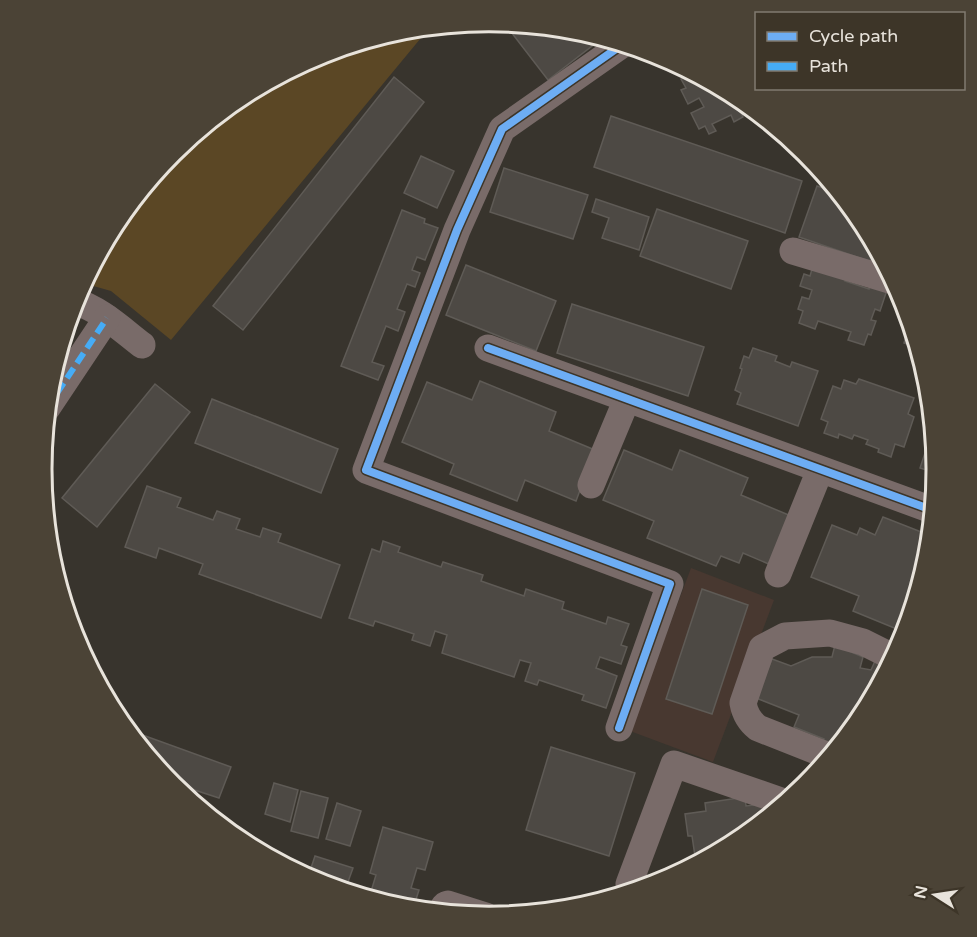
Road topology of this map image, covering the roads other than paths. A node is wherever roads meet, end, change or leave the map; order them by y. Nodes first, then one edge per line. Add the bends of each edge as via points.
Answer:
1 (614, 50) edge
2 (793, 251) dead end
3 (881, 277) edge
4 (84, 304) edge
5 (107, 318) junction
6 (142, 345) dead end
7 (488, 348) dead end
8 (59, 391) edge
9 (627, 399) junction
10 (820, 470) junction
11 (591, 485) dead end
12 (924, 507) edge
13 (778, 574) dead end
14 (884, 653) edge
15 (619, 728) dead end
16 (821, 753) edge
17 (775, 799) edge
18 (630, 882) edge

1 - 15 street via 502,129 457,230 366,470 670,584
2 - 3 street
4 - 5 street
5 - 6 street
5 - 8 street
7 - 9 street
9 - 10 street
9 - 11 street
10 - 12 street
10 - 13 street
14 - 16 street via 830,633 785,636 762,648 743,703 751,723
17 - 18 street via 674,764

